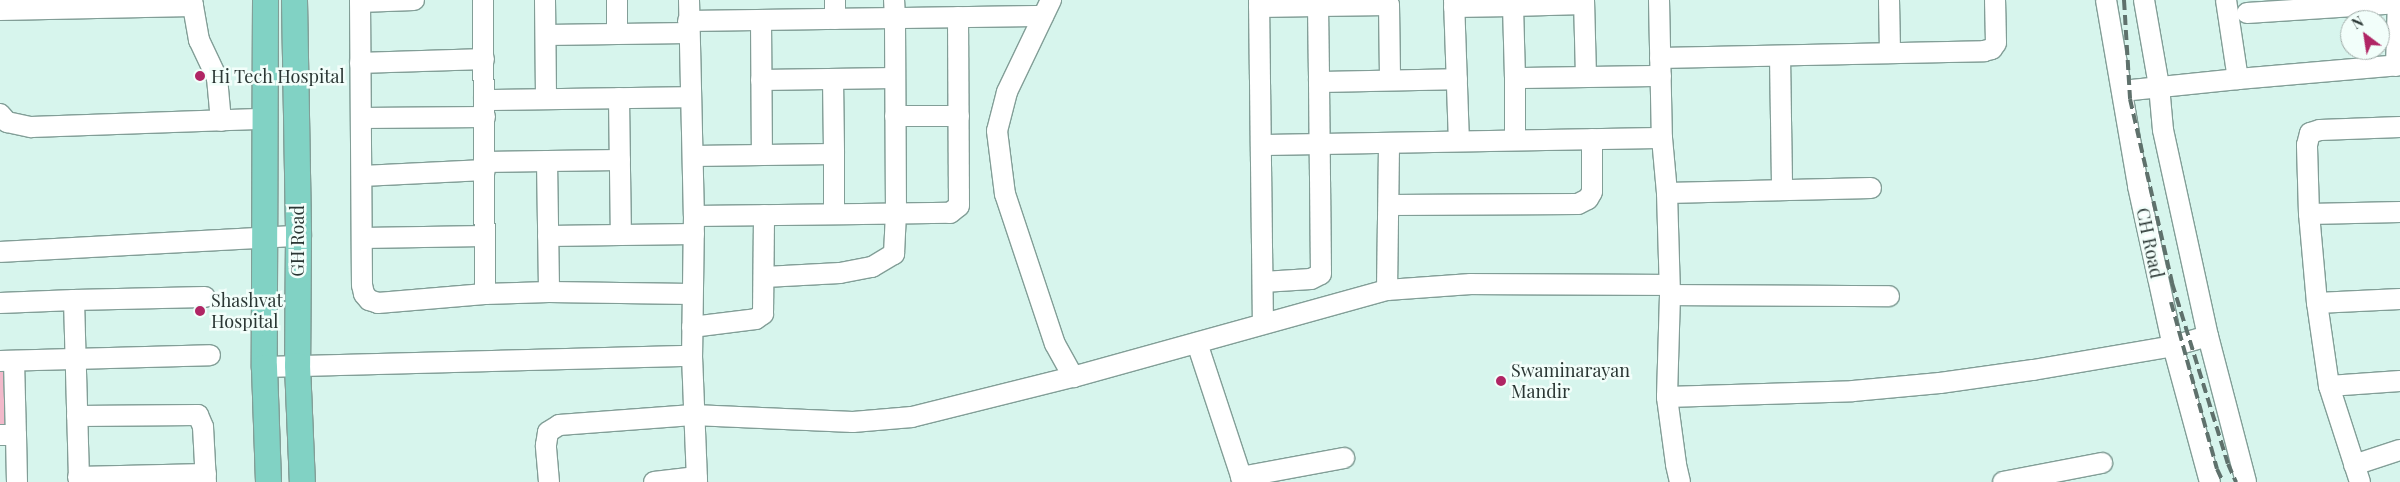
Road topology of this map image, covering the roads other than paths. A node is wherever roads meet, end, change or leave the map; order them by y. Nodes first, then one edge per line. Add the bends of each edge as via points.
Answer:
1 (265, 0) edge
2 (294, 0) edge
3 (414, 0) edge
4 (483, 0) edge
5 (545, 0) edge
6 (617, 0) edge
7 (688, 0) edge
8 (1659, 0) edge
9 (1889, 0) edge
10 (1995, 0) edge
11 (2106, 0) edge
12 (2144, 0) edge
13 (2226, 0) edge
14 (360, 1) edge
15 (1389, 2) edge
16 (1584, 2) edge
17 (2399, 2) edge
18 (192, 3) edge
19 (1454, 3) edge
20 (1259, 4) edge
21 (1318, 6) junction
22 (1514, 6) junction
23 (1047, 8) edge
24 (894, 9) edge
25 (0, 10) edge
26 (835, 10) edge
27 (2247, 12) dead end
28 (958, 17) junction
29 (760, 20) junction
30 (688, 27) junction
31 (617, 34) junction
32 (546, 35) junction
33 (1890, 53) junction
34 (1780, 56) junction
35 (484, 59) junction
36 (360, 63) junction
37 (2398, 66) edge
38 (1661, 67) junction
39 (1586, 77) junction
40 (895, 78) junction
41 (1515, 78) junction
42 (2238, 78) junction
43 (833, 79) junction
44 (1457, 79) junction
45 (761, 80) junction
46 (1390, 80) junction
47 (1319, 82) junction
48 (2159, 86) junction
49 (2122, 91) junction
50 (691, 97) junction
51 (620, 98) junction
52 (546, 99) junction
53 (484, 108) junction
54 (0, 114) edge
55 (895, 116) junction
56 (959, 116) junction
57 (361, 118) junction
58 (265, 119) junction
59 (221, 121) junction
60 (2400, 127) edge
61 (1662, 138) junction
62 (1592, 139) junction
63 (1516, 140) junction
64 (1459, 141) junction
65 (1389, 143) junction
66 (1320, 144) junction
67 (1261, 145) junction
68 (834, 154) junction
69 (762, 155) junction
70 (693, 156) junction
71 (620, 160) junction
72 (548, 161) junction
73 (485, 166) junction
74 (362, 176) junction
75 (1871, 188) dead end
76 (1782, 190) junction
77 (1667, 193) junction
78 (1389, 205) junction
79 (2400, 212) edge
80 (896, 213) junction
81 (834, 214) junction
82 (2308, 214) junction
83 (764, 215) junction
84 (694, 225) junction
85 (621, 235) junction
86 (298, 236) junction
87 (485, 236) junction
88 (548, 236) junction
89 (264, 237) junction
90 (362, 238) junction
91 (0, 252) edge
92 (764, 277) junction
93 (1263, 282) junction
94 (1387, 290) junction
95 (1670, 290) junction
96 (549, 292) junction
97 (485, 294) junction
98 (692, 294) junction
99 (1889, 296) dead end
100 (205, 297) dead end
101 (2400, 299) edge
102 (74, 300) junction
103 (2317, 302) junction
104 (0, 303) edge
105 (1263, 322) junction
106 (692, 327) junction
107 (2208, 336) junction
108 (1198, 343) junction
109 (2173, 346) junction
110 (210, 355) dead end
111 (692, 356) junction
112 (76, 359) junction
113 (7, 361) edge
114 (297, 365) junction
115 (264, 367) junction
116 (1073, 377) junction
117 (2400, 381) edge
118 (2329, 386) junction
119 (1667, 397) junction
120 (693, 415) junction
121 (77, 416) junction
122 (8, 435) edge
123 (2400, 450) edge
124 (1344, 458) dead end
125 (2102, 463) dead end
126 (2357, 474) edge
127 (206, 478) edge
128 (78, 479) edge
129 (1242, 479) edge
130 (697, 480) edge
131 (17, 482) edge
132 (268, 482) edge
133 (302, 482) edge
134 (548, 482) edge
135 (654, 482) edge
136 (1680, 482) edge
137 (2003, 482) edge
138 (2210, 482) edge
139 (2246, 482) edge

1 - 58 main road, GH Road
2 - 86 main road, GH Road
3 - 14 street
4 - 35 street
5 - 32 street
6 - 31 street
7 - 30 street
8 - 38 street
9 - 33 street
10 - 33 street via 1997,36 1992,48 1984,51
11 - 49 street, CH Road
12 - 48 street, CH Road
13 - 42 street
14 - 36 street
15 - 21 street
15 - 46 street
16 - 22 street
16 - 39 street
17 - 27 street
17 - 37 street
18 - 25 street
18 - 59 street via 199,40 217,78
19 - 22 street
19 - 44 street
20 - 21 street
20 - 67 street
21 - 47 street
22 - 41 street
23 - 28 street
23 - 116 street via 1007,92 997,130 1005,194 1055,344
24 - 26 street
24 - 28 street
24 - 40 street
26 - 29 street
28 - 56 street
29 - 30 street
29 - 45 street
30 - 31 street
30 - 50 street
31 - 32 street
32 - 52 street
33 - 34 street
34 - 38 street
34 - 76 street
35 - 36 street
35 - 53 street
36 - 57 street
37 - 42 street
38 - 39 street
38 - 61 street
39 - 41 street
40 - 43 street
40 - 55 street
41 - 63 street
42 - 48 street
43 - 45 street
43 - 68 street
44 - 46 street
44 - 64 street
45 - 69 street
46 - 47 street
47 - 66 street
48 - 49 street
48 - 107 street, CH Road via 2164,130
49 - 109 street, CH Road via 2138,186
50 - 51 street
50 - 70 street
51 - 52 street
51 - 71 street
52 - 53 street
53 - 57 street
53 - 73 street
54 - 59 street via 7,122 31,127
55 - 56 street
55 - 80 street
56 - 80 street via 959,206 950,213
57 - 74 street
58 - 59 street
58 - 89 main road, GH Road
60 - 82 street via 2310,133 2307,145
61 - 62 street
61 - 77 street
62 - 63 street
62 - 78 street via 1592,192 1588,199 1578,204
63 - 64 street
64 - 65 street
65 - 66 street
65 - 78 street
66 - 67 street
66 - 93 street via 1320,274 1311,279
67 - 93 street
68 - 69 street
68 - 81 street
69 - 70 street
70 - 84 street
71 - 72 street
71 - 85 street
72 - 73 street
72 - 88 street
73 - 74 street
73 - 87 street
74 - 90 street
75 - 76 street
76 - 77 street
77 - 95 street
78 - 94 street
79 - 82 street
80 - 81 street
80 - 92 street via 894,254 872,267 840,273
81 - 83 street
82 - 103 street
83 - 84 street
83 - 92 street
84 - 85 street
84 - 98 street
85 - 88 street
86 - 89 street
86 - 114 main road, GH Road
87 - 90 street
87 - 97 street
88 - 96 street
89 - 91 street
89 - 115 main road, GH Road
90 - 97 street via 362,285 369,300 378,303
92 - 106 street via 765,308 756,319
93 - 105 street
94 - 95 street via 1472,284
94 - 105 street
95 - 99 street
95 - 119 street
96 - 97 street
96 - 98 street
98 - 106 street
100 - 102 street
101 - 103 street
102 - 104 street
102 - 112 street
103 - 118 street
105 - 108 street
106 - 111 street
107 - 109 street
107 - 139 street, CH Road
108 - 116 street
108 - 129 street
109 - 119 street via 1940,383 1854,391
109 - 138 street, CH Road
110 - 112 street
111 - 114 street
111 - 120 street
112 - 113 street
112 - 121 street
113 - 122 street
114 - 115 street
114 - 133 main road, GH Road
115 - 132 main road, GH Road
116 - 120 street via 912,417 853,422
117 - 118 street
118 - 126 street
119 - 136 street
120 - 130 street
120 - 134 street via 559,425 548,432
121 - 127 street via 198,414 203,427
121 - 128 street
122 - 131 street
123 - 126 street
124 - 129 street
125 - 137 street
127 - 128 street
130 - 135 street

